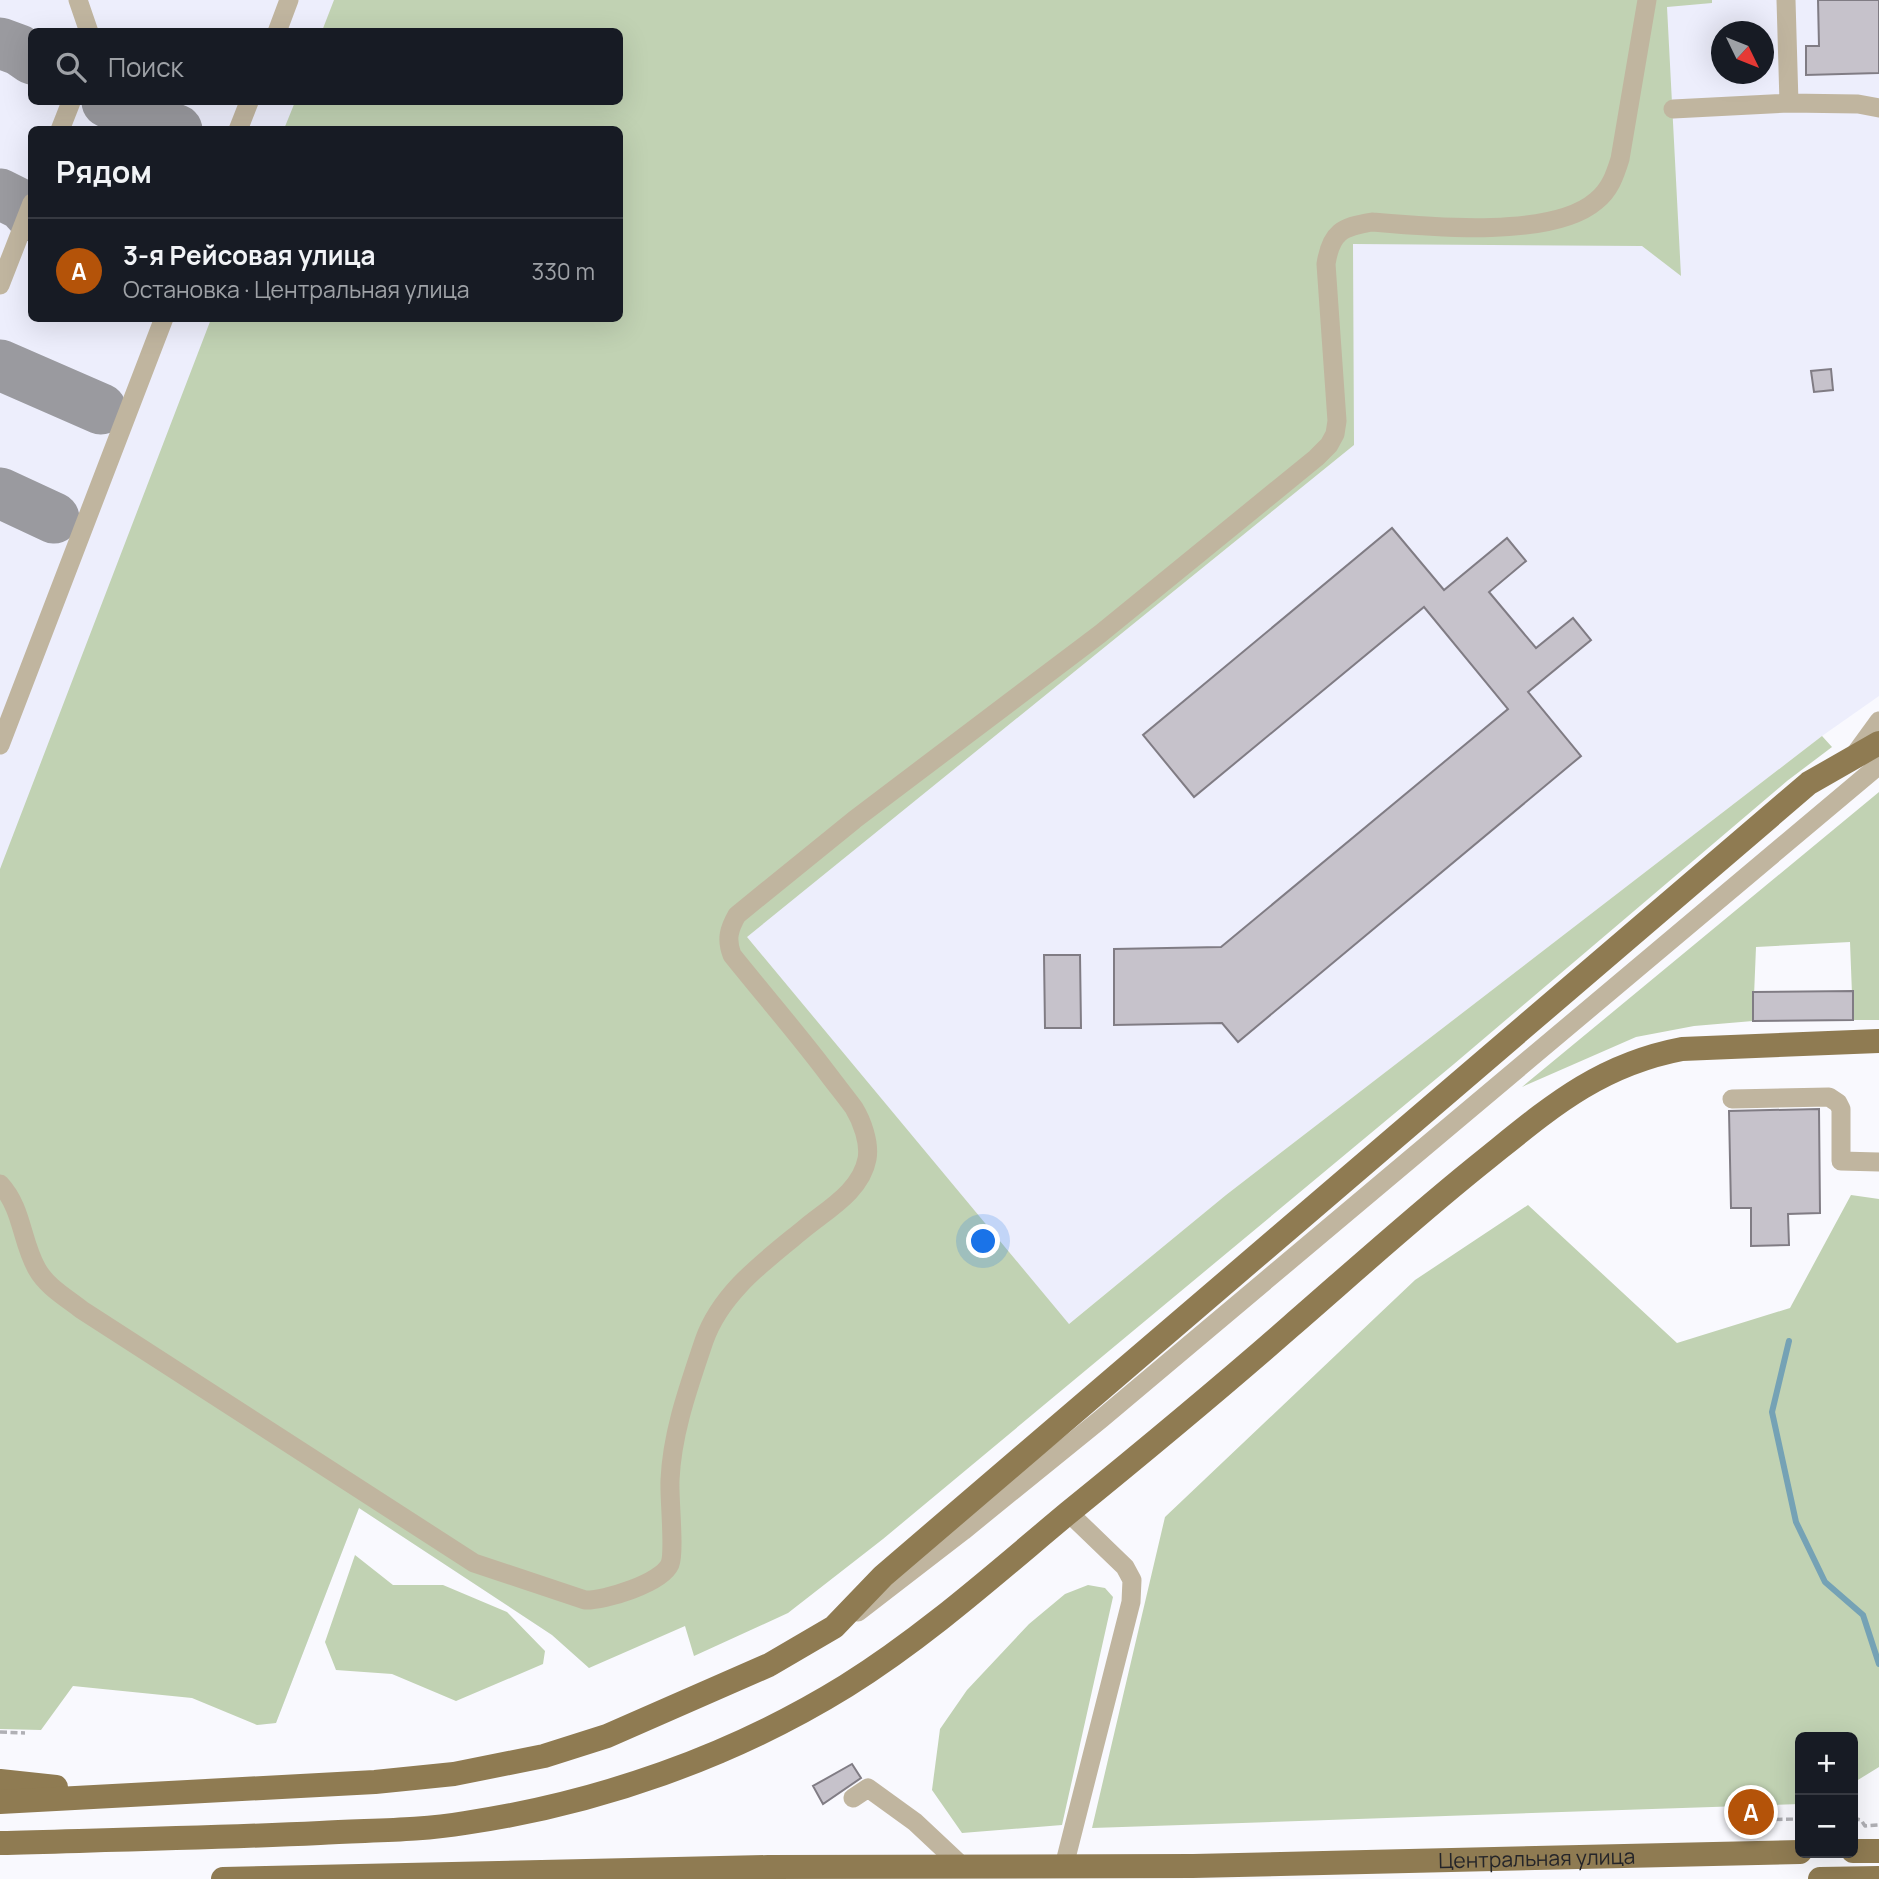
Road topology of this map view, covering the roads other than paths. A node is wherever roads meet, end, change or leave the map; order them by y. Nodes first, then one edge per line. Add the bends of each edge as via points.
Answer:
1 (78, 0) edge
2 (289, 0) edge
3 (1647, 0) edge
4 (1786, 0) edge
5 (88, 28) edge
6 (278, 28) edge
7 (1788, 103) junction
8 (70, 105) edge
9 (248, 105) edge
10 (1879, 108) edge
11 (1673, 109) dead end
12 (62, 126) edge
13 (240, 126) edge
14 (28, 213) edge
15 (0, 285) edge
16 (162, 322) edge
17 (1879, 721) edge
18 (2, 732) edge
19 (1879, 743) edge
20 (1854, 757) junction
21 (1879, 765) edge
22 (1879, 1041) edge
23 (1732, 1099) dead end
24 (1879, 1162) edge
25 (0, 1184) edge
26 (1069, 1513) junction
27 (834, 1627) junction
28 (0, 1781) edge
29 (120, 1795) junction
30 (853, 1798) dead end
31 (0, 1802) edge
32 (0, 1843) edge
33 (1858, 1851) edge
34 (1879, 1851) edge
35 (1795, 1852) edge
36 (1064, 1866) junction
37 (963, 1867) junction
38 (1879, 1878) edge
39 (223, 1879) edge
40 (1820, 1879) edge

1 - 5 street
2 - 6 street
3 - 25 street via 1620,159 1614,178 1597,201 1540,223 1488,228 1372,222 1354,225 1333,237 1326,264 1337,421 1329,445 1100,634 854,820 737,915 728,934 732,955 854,1109 863,1127 868,1157 858,1181 843,1198 731,1293 706,1336 673,1449 671,1562 663,1573 617,1594 585,1600 474,1563 54,1288 36,1266 20,1214
4 - 7 street
7 - 10 street
7 - 11 street
8 - 12 street
9 - 13 street
14 - 15 street
16 - 18 street
17 - 20 street
19 - 20 main road
20 - 27 main road via 1810,783 883,1576
21 - 27 street via 1101,1419 869,1606
22 - 26 main road via 1682,1049 1622,1066 1583,1085 1438,1198
23 - 24 street via 1829,1097 1841,1109 1841,1161
26 - 32 main road via 946,1615 847,1685 739,1742 610,1791 441,1826
26 - 36 street via 1125,1567 1132,1580 1131,1602
27 - 29 main road via 769,1665 687,1702 607,1736 544,1756 454,1774 375,1782
28 - 29 main road
29 - 31 main road
30 - 37 street via 868,1788 915,1822
33 - 34 main road
35 - 36 main road, Центральная улица
36 - 37 main road, Центральная улица
37 - 39 main road, Центральная улица
38 - 40 main road

